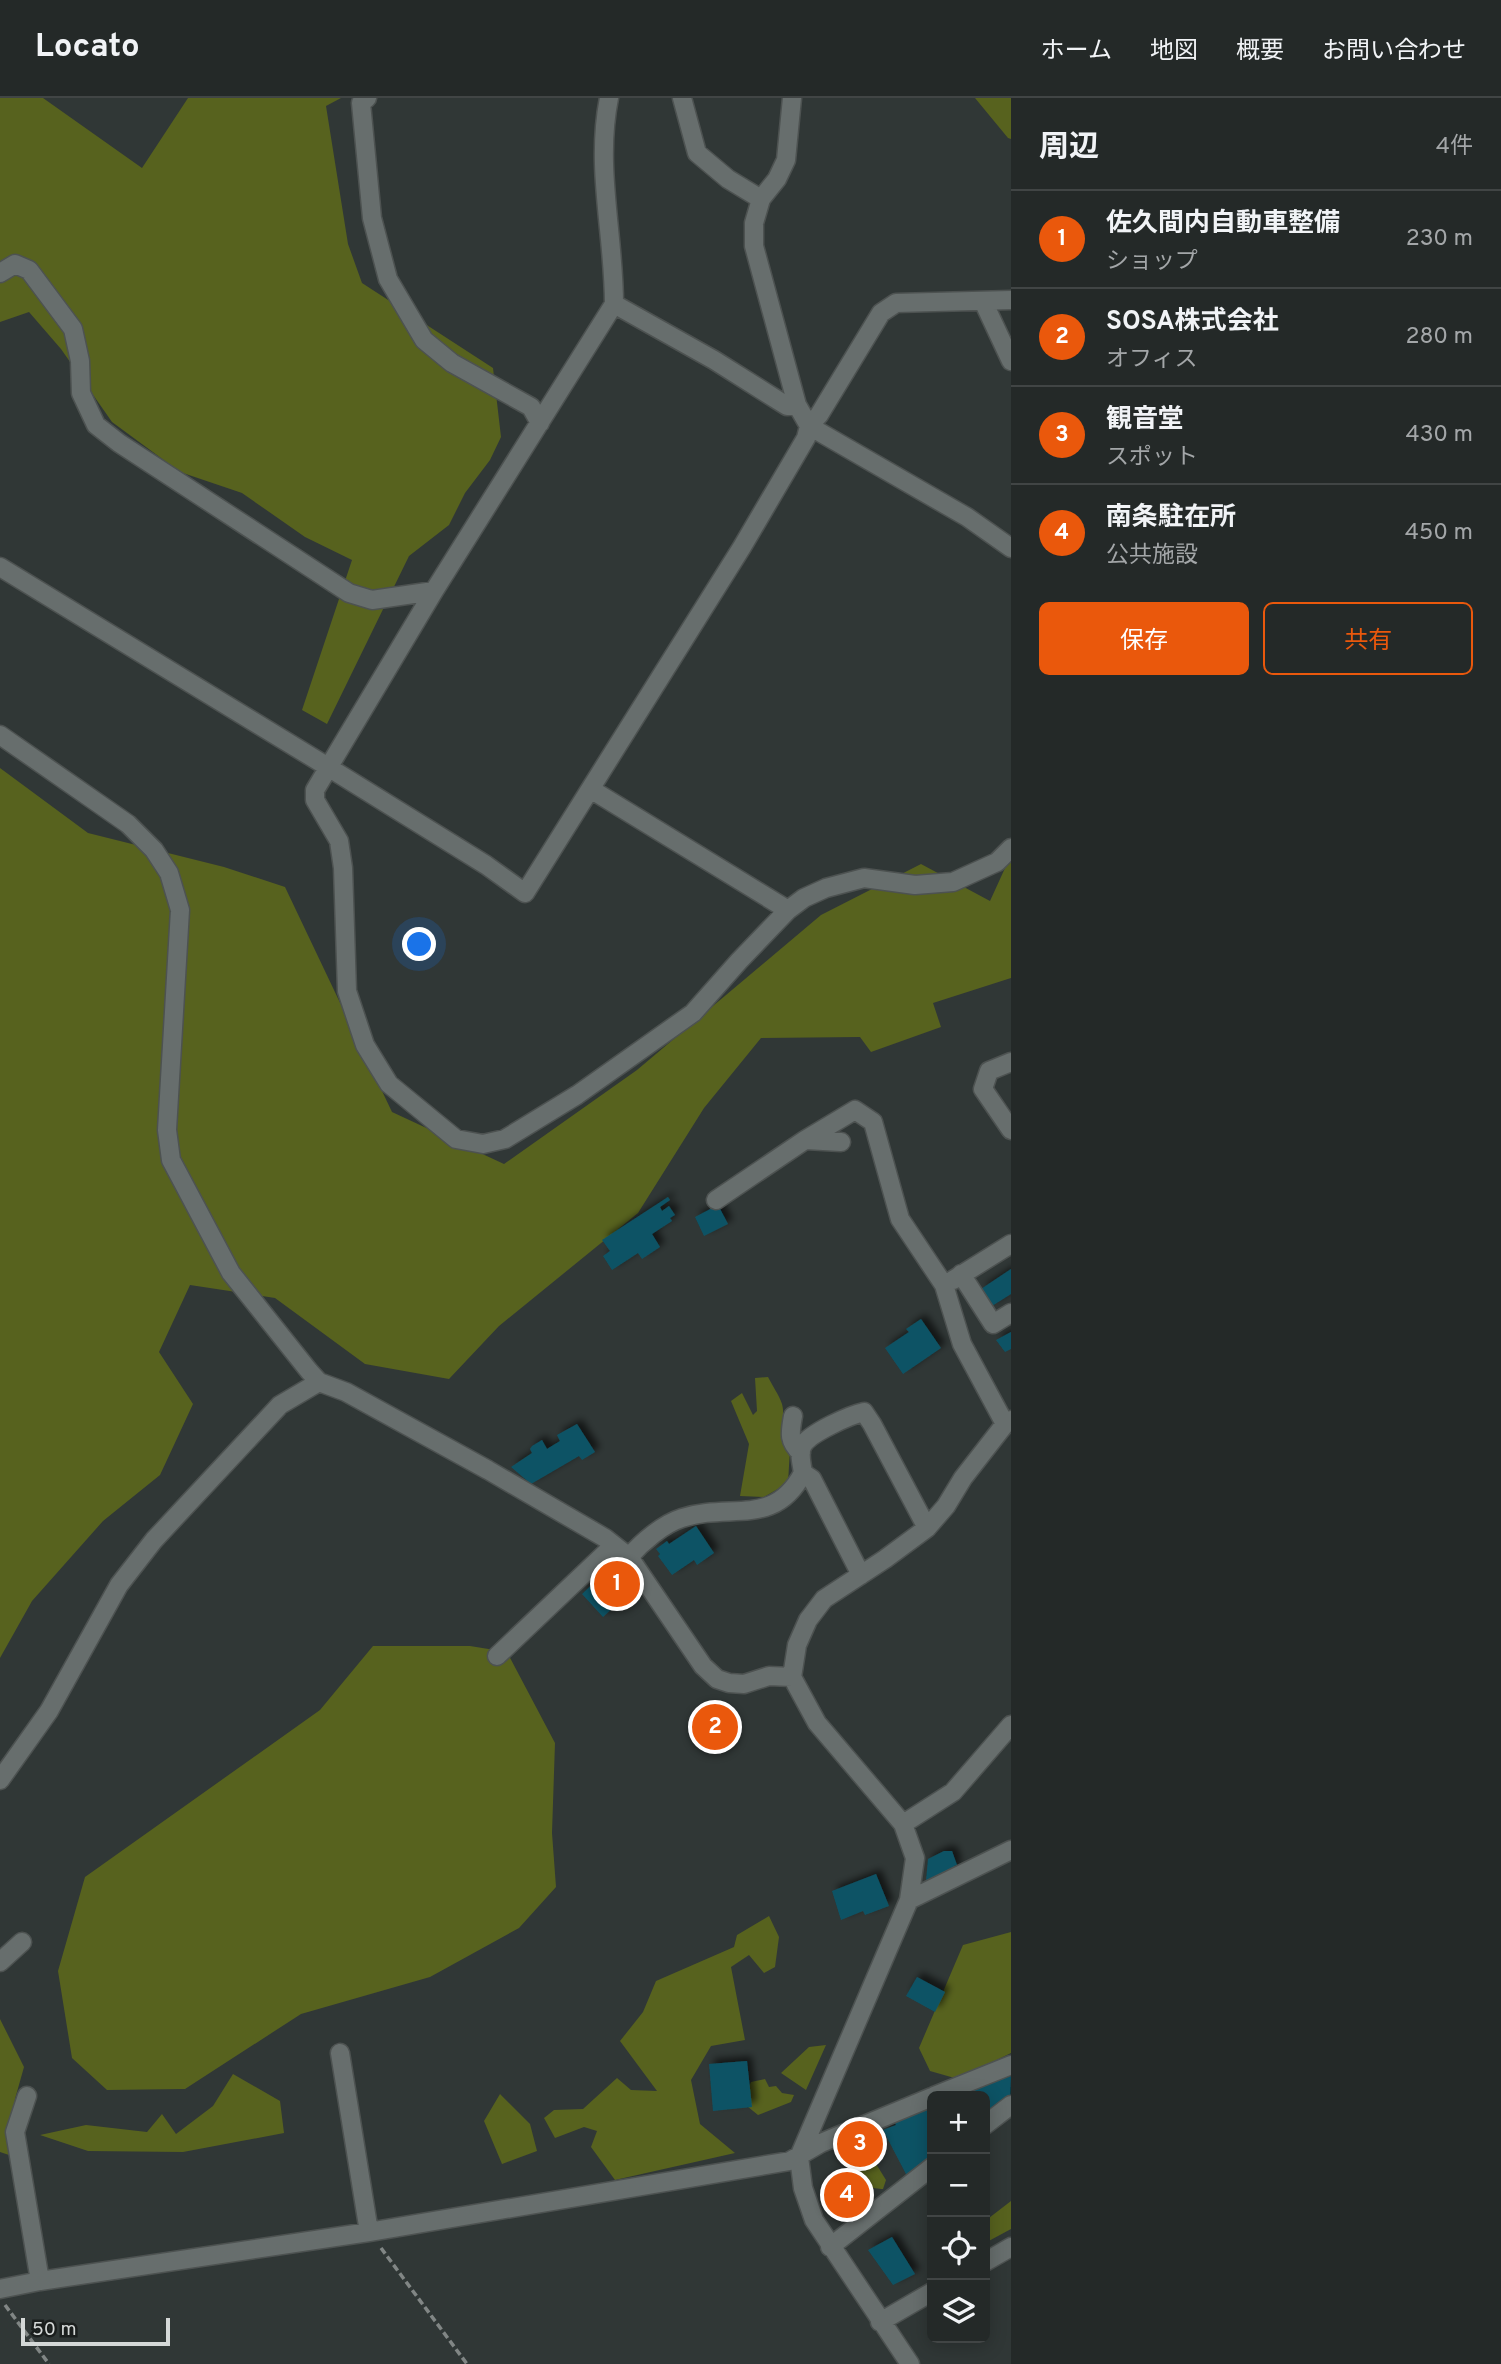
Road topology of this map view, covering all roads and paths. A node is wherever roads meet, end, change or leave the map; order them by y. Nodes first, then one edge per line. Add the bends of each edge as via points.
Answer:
1 (367, 98) edge
2 (610, 98) edge
3 (682, 98) edge
4 (792, 98) edge
5 (761, 199) junction
6 (0, 273) edge
7 (1011, 300) edge
8 (983, 301) junction
9 (614, 304) junction
10 (1011, 361) edge
11 (797, 405) junction
12 (540, 423) junction
13 (809, 426) junction
14 (1011, 548) edge
15 (0, 567) edge
16 (434, 591) junction
17 (0, 735) edge
18 (328, 766) junction
19 (592, 790) junction
20 (1011, 848) edge
21 (789, 910) junction
22 (1011, 1062) edge
23 (1011, 1130) edge
24 (805, 1140) junction
25 (841, 1142) dead end
26 (716, 1200) dead end
27 (1011, 1244) edge
28 (961, 1275) junction
29 (944, 1285) junction
30 (1011, 1313) edge
31 (319, 1382) junction
32 (793, 1416) dead end
33 (1008, 1422) edge
34 (801, 1453) junction
35 (803, 1473) junction
36 (927, 1528) junction
37 (614, 1545) junction
38 (629, 1557) junction
39 (862, 1575) junction
40 (498, 1656) dead end
41 (793, 1677) junction
42 (1011, 1724) edge
43 (0, 1780) edge
44 (903, 1824) junction
45 (1011, 1850) edge
46 (909, 1900) junction
47 (22, 1942) dead end
48 (0, 1962) edge
49 (340, 2053) dead end
50 (1011, 2066) edge
51 (948, 2091) edge
52 (27, 2096) dead end
53 (927, 2099) edge
54 (1011, 2105) edge
55 (990, 2121) edge
56 (799, 2157) junction
57 (927, 2170) edge
58 (369, 2232) junction
59 (830, 2247) junction
60 (1011, 2247) edge
61 (990, 2259) edge
62 (40, 2281) junction
63 (0, 2289) edge
64 (927, 2295) edge
65 (0, 2297) edge
66 (880, 2322) junction
67 (49, 2364) edge
68 (467, 2364) edge
69 (910, 2364) edge

1 - 12 street via 361,103 372,218 388,279 424,340 452,363 530,407
2 - 9 street via 604,127 605,196
3 - 5 street via 697,153 727,179
4 - 5 street via 786,160 778,179
5 - 11 street via 754,246
6 - 16 street via 15,264 29,270 73,329 81,393 96,425 119,443 348,593 372,600
7 - 8 street
8 - 10 street
8 - 13 street via 896,303 881,313
9 - 11 street via 787,406
9 - 12 street
11 - 13 street
12 - 16 street
13 - 14 street via 967,517
13 - 19 street via 761,514
15 - 18 street
16 - 18 street
17 - 31 street via 128,824 155,850 169,873 180,910 167,1130 171,1160 231,1273
18 - 19 street via 525,893
18 - 21 street via 315,790 316,800 339,841 347,991 365,1045 389,1084 456,1139 483,1144 505,1139 577,1094 693,1013
19 - 21 street
20 - 21 street via 997,862 953,882 915,885 864,878 826,888
22 - 23 street via 989,1071 983,1089
24 - 25 street
24 - 26 street
24 - 29 street via 855,1110 873,1122 900,1219
27 - 28 street
28 - 29 street
28 - 30 street via 993,1324
29 - 33 street via 962,1344
31 - 37 street via 346,1392 488,1470
31 - 43 street via 280,1405 154,1540 119,1585 49,1711
32 - 34 street via 791,1443
33 - 36 street
34 - 35 street
34 - 36 street via 812,1437 864,1412
35 - 38 street via 791,1494 775,1505 680,1518
35 - 39 street via 812,1479
36 - 39 street
37 - 38 street
37 - 40 street
38 - 41 street via 703,1666 717,1679 744,1684 769,1676
39 - 41 street via 824,1599 807,1620 797,1645
41 - 44 street via 817,1723
42 - 44 street via 953,1792
44 - 46 street via 915,1858
45 - 46 street
46 - 56 street
47 - 48 street
49 - 58 street
50 - 51 street
52 - 62 street via 15,2133
53 - 56 street via 821,2143
54 - 55 street
56 - 58 street
56 - 59 street via 814,2220
57 - 59 street
58 - 62 street
58 - 68 path
59 - 66 street
60 - 61 street
62 - 63 street
64 - 66 street
65 - 67 path
66 - 69 street

